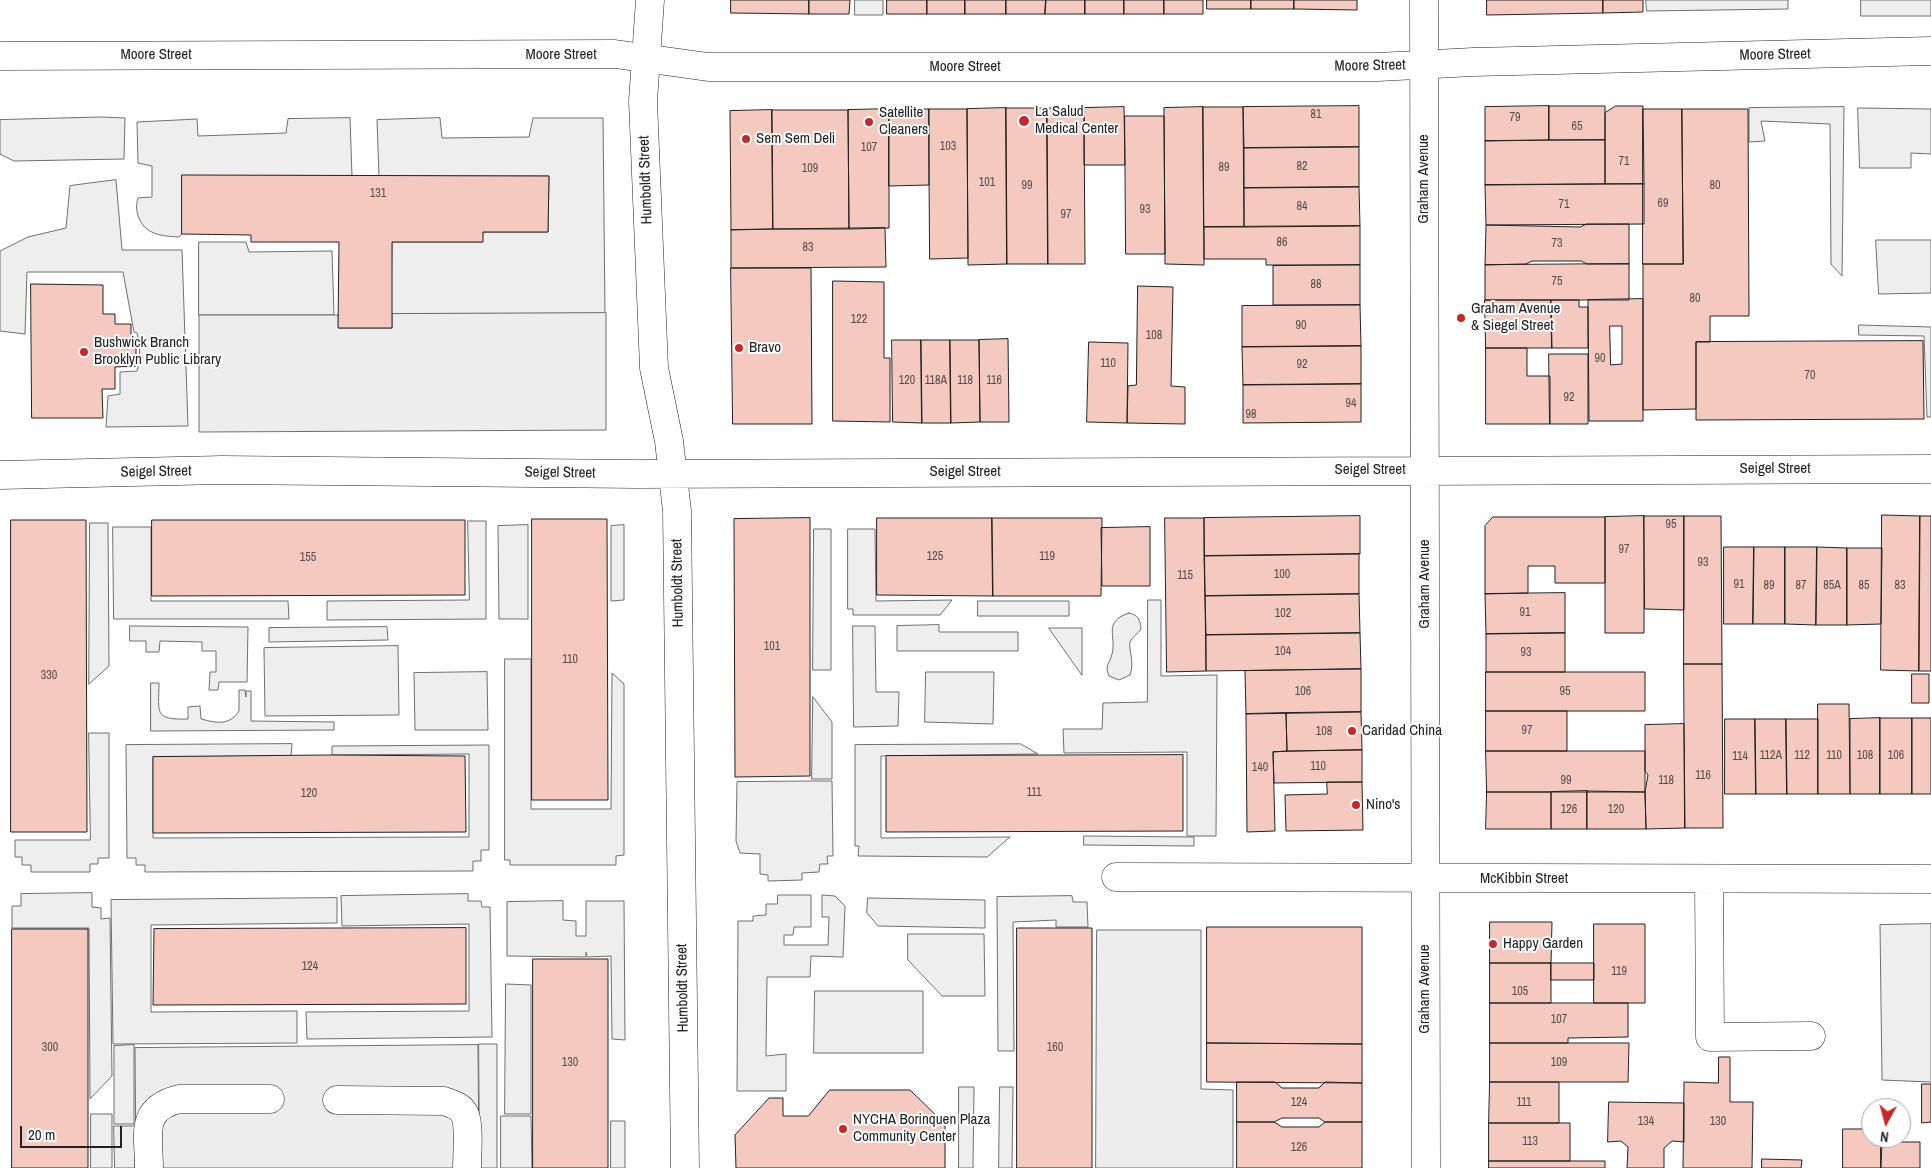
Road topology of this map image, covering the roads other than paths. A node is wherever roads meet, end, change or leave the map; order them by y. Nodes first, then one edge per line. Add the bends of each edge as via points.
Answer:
1 (650, 0) edge
2 (1424, 0) edge
3 (1931, 52) edge
4 (0, 56) edge
5 (646, 57) junction
6 (1424, 65) junction
7 (1931, 469) edge
8 (1424, 470) junction
9 (673, 473) junction
10 (0, 475) edge
11 (1116, 876) dead end
12 (1425, 879) junction
13 (1709, 879) junction
14 (1931, 879) edge
15 (1811, 1036) dead end
16 (270, 1099) dead end
17 (336, 1100) dead end
18 (149, 1168) edge
19 (467, 1168) edge
20 (685, 1168) edge
21 (1426, 1168) edge

1 - 5 street, Humboldt Street
2 - 6 street, Graham Avenue
3 - 6 street, Moore Street
4 - 5 street, Moore Street via 614,54
5 - 6 street, Moore Street via 708,66
5 - 9 street, Humboldt Street via 643,101 654,368
6 - 8 street, Graham Avenue
7 - 8 street, Seigel Street
8 - 9 street, Seigel Street
8 - 12 street, Graham Avenue
9 - 10 street, Seigel Street via 222,470
9 - 20 street, Humboldt Street via 677,511
11 - 12 street, McKibbin Street
12 - 13 street, McKibbin Street
12 - 21 street, Graham Avenue
13 - 14 street, McKibbin Street
13 - 15 street via 1710,1037
16 - 18 street via 179,1099 166,1102 151,1116
17 - 19 street via 444,1101 456,1106 465,1114 467,1121

